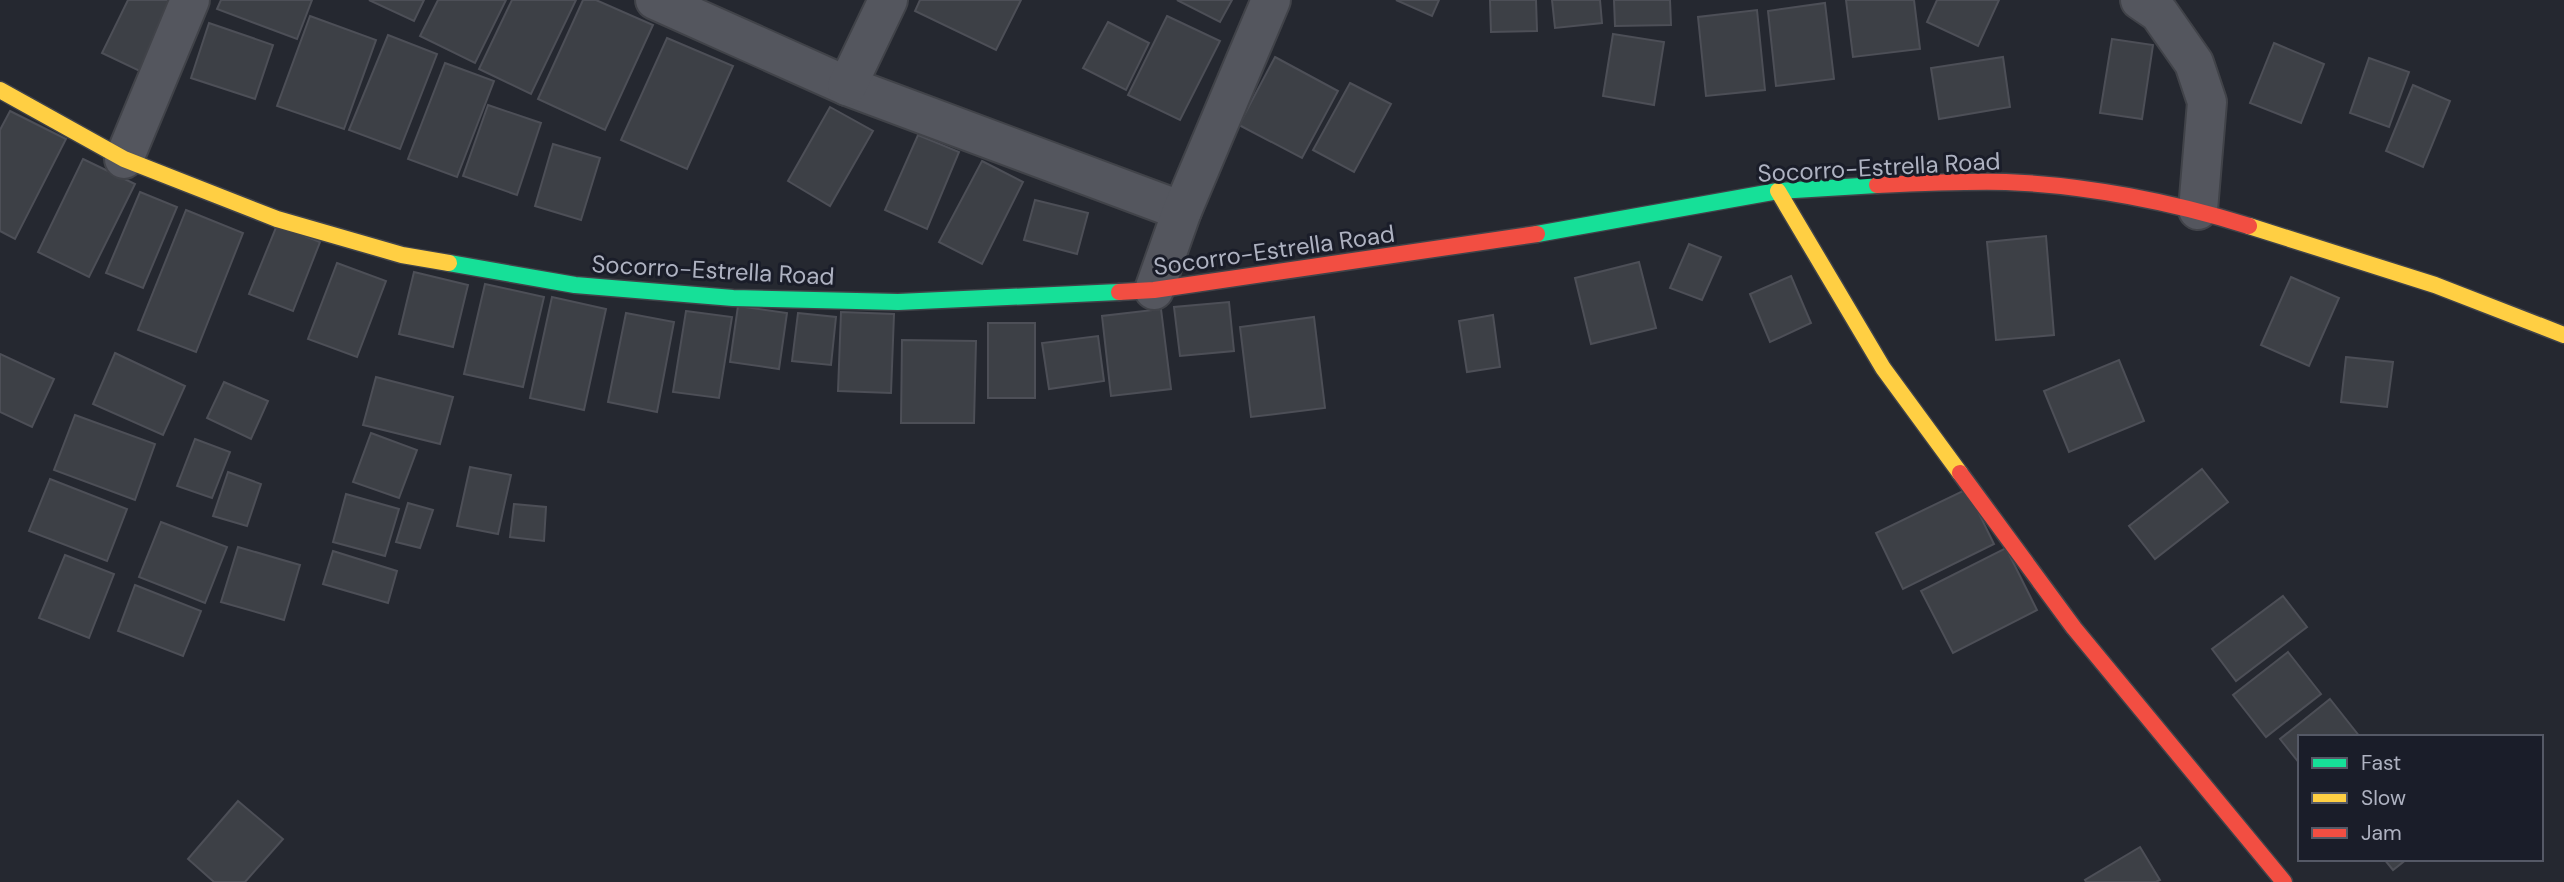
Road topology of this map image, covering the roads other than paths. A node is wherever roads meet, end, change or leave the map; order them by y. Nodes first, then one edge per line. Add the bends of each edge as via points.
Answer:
1 (190, 0) edge
2 (655, 0) edge
3 (888, 0) edge
4 (1271, 0) edge
5 (2140, 0) edge
6 (847, 86) junction
7 (0, 90) edge
8 (124, 159) junction
9 (1778, 191) junction
10 (2198, 209) junction
11 (1182, 211) junction
12 (1154, 290) junction
13 (2564, 335) edge
14 (2284, 882) edge

1 - 8 street
2 - 6 street
3 - 6 street
4 - 11 street
5 - 10 street via 2159,13 2194,63 2207,102
6 - 11 street
7 - 8 street, Socorro-Estrella Road
8 - 12 street, Socorro-Estrella Road via 277,219 402,255 575,285 733,298 898,302
9 - 10 street, Socorro-Estrella Road via 2007,182
9 - 12 street, Socorro-Estrella Road via 1480,244
9 - 14 street via 1883,368 2074,628
10 - 13 street, Socorro-Estrella Road via 2435,285
11 - 12 street

